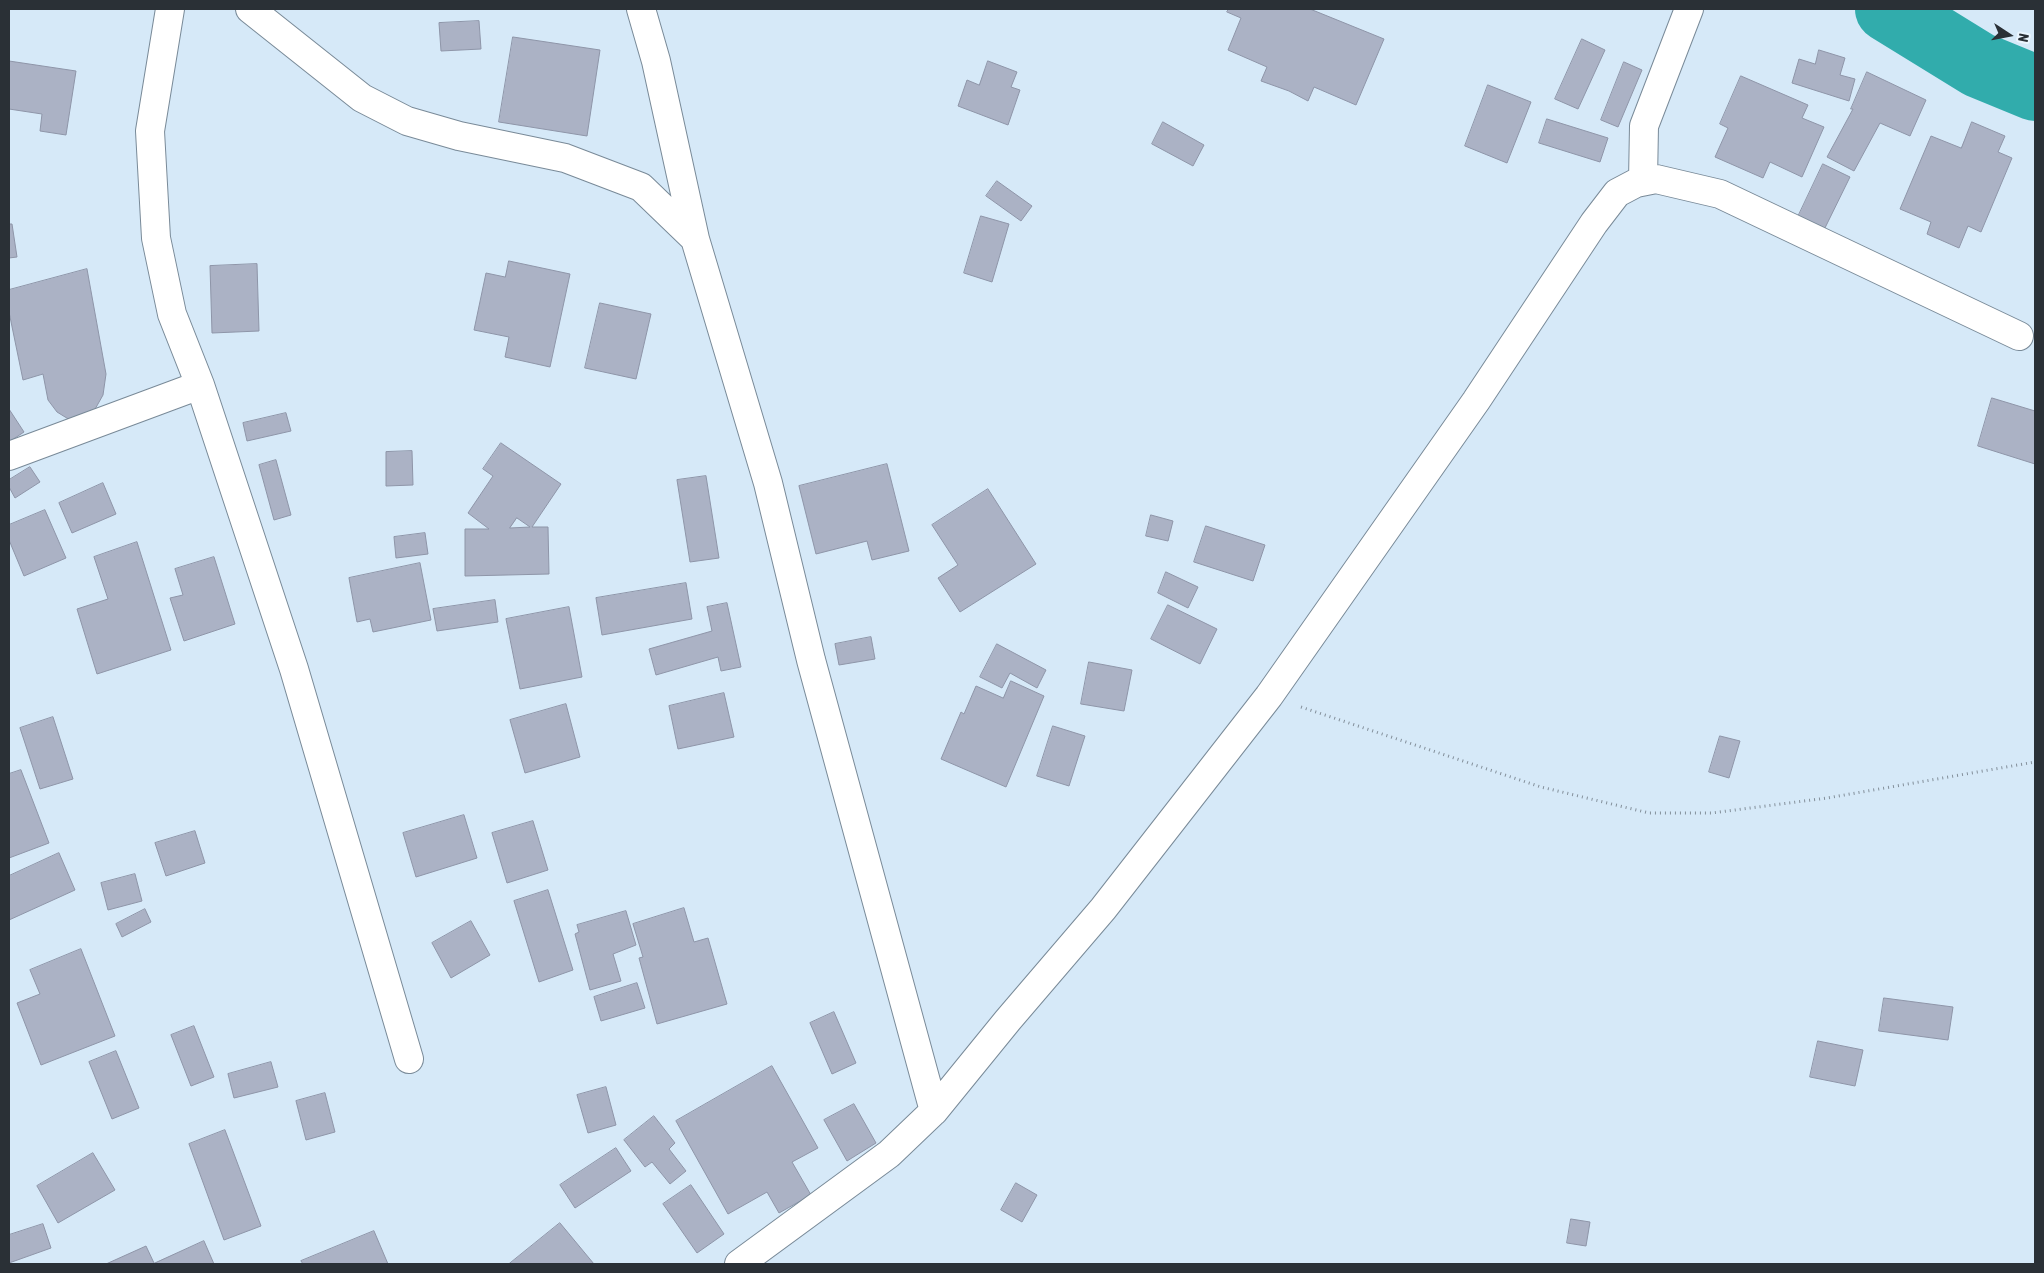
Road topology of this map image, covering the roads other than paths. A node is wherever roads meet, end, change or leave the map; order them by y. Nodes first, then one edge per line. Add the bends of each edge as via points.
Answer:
1 (170, 9) edge
2 (250, 9) edge
3 (641, 9) edge
4 (1689, 9) edge
5 (1643, 181) junction
6 (695, 239) junction
7 (2019, 336) dead end
8 (200, 385) junction
9 (9, 456) edge
10 (409, 1059) dead end
11 (934, 1111) junction
12 (740, 1264) edge

1 - 8 street via 150,131 156,238 172,314
2 - 6 street via 362,98 377,106 407,121 459,136 565,158 641,187
3 - 6 street
4 - 5 street via 1644,126
5 - 7 street via 1656,179 1720,194
5 - 11 street via 1617,193 1594,223 1443,449 1269,696 1104,910
6 - 11 street via 768,483 811,660
8 - 9 street
8 - 10 street via 297,678
11 - 12 street via 889,1154

